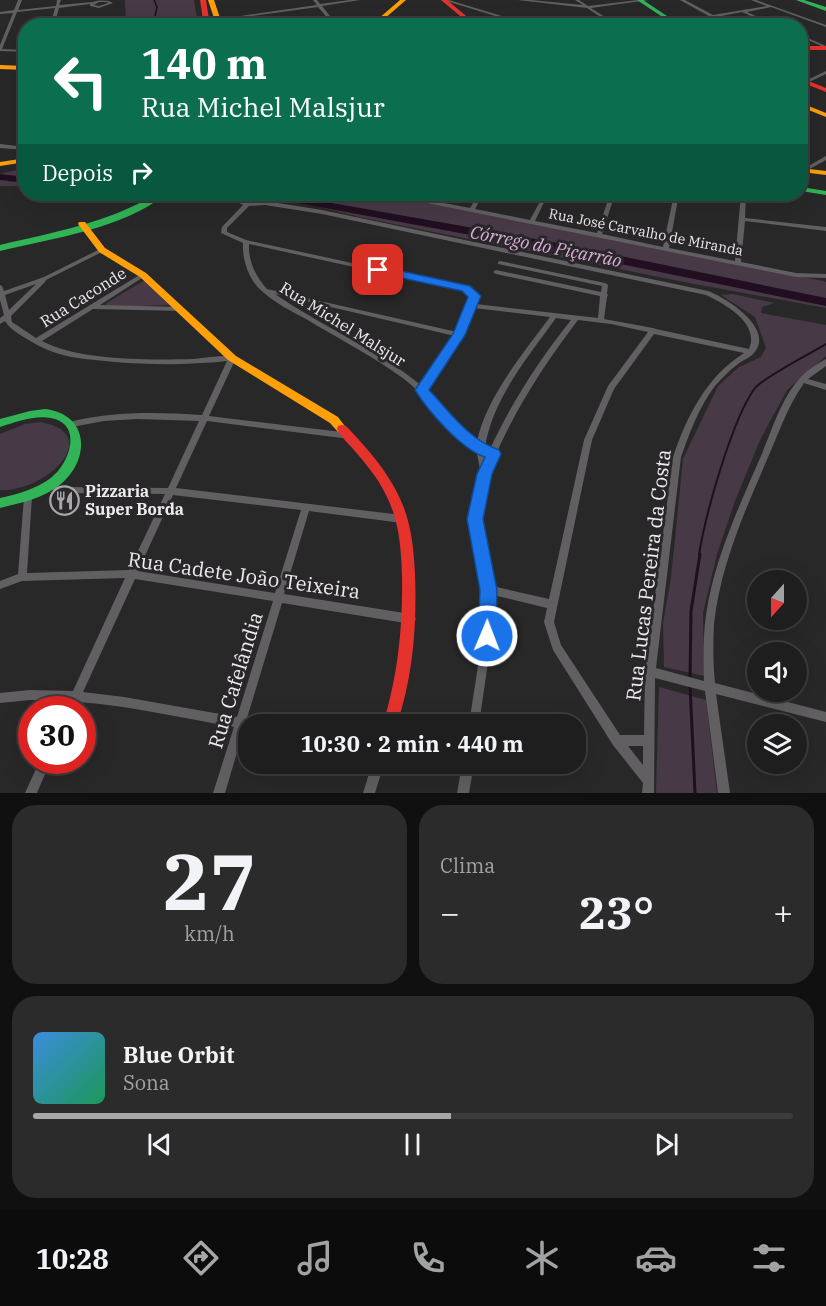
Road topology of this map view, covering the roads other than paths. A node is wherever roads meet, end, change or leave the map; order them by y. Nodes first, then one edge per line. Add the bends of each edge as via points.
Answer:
1 (20, 0) edge
2 (59, 0) edge
3 (203, 0) edge
4 (211, 0) edge
5 (315, 0) edge
6 (358, 0) edge
7 (387, 0) edge
8 (403, 0) edge
9 (445, 0) edge
10 (520, 0) edge
11 (577, 0) edge
12 (643, 0) edge
13 (698, 0) edge
14 (753, 0) edge
15 (799, 0) edge
16 (684, 1) edge
17 (92, 4) dead end
18 (320, 6) junction
19 (771, 6) junction
20 (57, 7) junction
21 (588, 7) junction
22 (826, 9) edge
23 (16, 11) junction
24 (742, 11) junction
25 (0, 13) edge
26 (386, 13) junction
27 (713, 16) junction
28 (54, 18) edge
29 (210, 18) edge
30 (212, 18) edge
31 (244, 18) edge
32 (330, 18) edge
33 (381, 18) edge
34 (466, 18) edge
35 (508, 18) edge
36 (605, 18) edge
37 (670, 18) edge
38 (717, 18) edge
39 (758, 18) edge
40 (804, 18) edge
41 (808, 19) edge
42 (826, 26) edge
43 (808, 39) edge
44 (826, 47) edge
45 (808, 48) edge
46 (0, 50) edge
47 (6, 51) junction
48 (18, 51) edge
49 (0, 55) edge
50 (0, 67) edge
51 (18, 68) edge
52 (826, 72) edge
53 (808, 79) edge
54 (808, 83) edge
55 (826, 90) edge
56 (808, 108) edge
57 (812, 109) junction
58 (808, 111) edge
59 (826, 115) edge
60 (0, 146) edge
61 (18, 155) edge
62 (826, 158) edge
63 (18, 159) edge
64 (0, 164) edge
65 (808, 167) edge
66 (808, 171) edge
67 (826, 173) edge
68 (808, 189) edge
69 (826, 191) edge
70 (147, 201) edge
71 (240, 201) edge
72 (426, 201) edge
73 (477, 201) edge
74 (542, 201) edge
75 (611, 201) edge
76 (676, 201) edge
77 (743, 201) edge
78 (248, 205) junction
79 (472, 210) junction
80 (742, 219) junction
81 (532, 222) junction
82 (82, 225) junction
83 (826, 229) edge
84 (599, 235) junction
85 (226, 239) dead end
86 (246, 242) junction
87 (0, 246) edge
88 (666, 249) junction
89 (102, 250) junction
90 (500, 263) dead end
91 (738, 263) junction
92 (496, 272) dead end
93 (143, 275) junction
94 (826, 276) edge
95 (46, 278) junction
96 (264, 290) junction
97 (1, 292) edge
98 (605, 295) junction
99 (473, 306) junction
100 (92, 308) junction
101 (181, 309) junction
102 (6, 316) junction
103 (554, 316) junction
104 (576, 318) junction
105 (601, 320) junction
106 (0, 322) edge
107 (653, 330) junction
108 (459, 335) junction
109 (38, 341) junction
110 (751, 352) junction
111 (232, 358) junction
112 (826, 362) edge
113 (802, 380) junction
114 (826, 387) edge
115 (422, 390) junction
116 (3, 420) edge
117 (203, 420) junction
118 (72, 424) junction
119 (350, 436) junction
120 (480, 450) junction
121 (494, 454) junction
122 (484, 474) junction
123 (51, 486) junction
124 (169, 491) junction
125 (28, 497) junction
126 (0, 503) edge
127 (306, 508) junction
128 (402, 519) junction
129 (131, 574) junction
130 (22, 577) junction
131 (0, 585) edge
132 (489, 590) junction
133 (279, 596) junction
134 (550, 604) junction
135 (411, 619) junction
136 (650, 672) junction
137 (705, 686) junction
138 (75, 696) joint
139 (0, 698) edge
140 (96, 699) edge
141 (248, 714) edge
142 (394, 714) edge
143 (475, 714) edge
144 (826, 717) edge
145 (238, 723) edge
146 (617, 741) junction
147 (648, 741) junction
148 (238, 743) edge
149 (40, 774) edge
150 (375, 774) edge
151 (466, 774) edge
152 (648, 787) edge
153 (31, 793) edge
154 (219, 793) edge
155 (369, 793) edge
156 (463, 793) edge
157 (724, 793) edge

1 - 23 street
2 - 20 street
3 - 29 street
4 - 30 street
5 - 18 street
6 - 18 street
7 - 26 street
8 - 26 street
9 - 34 street
9 - 35 street
10 - 21 street
11 - 21 street
12 - 21 street
12 - 37 street
13 - 16 street
14 - 19 street
15 - 22 street
16 - 27 street
17 - 20 street
18 - 31 street
18 - 32 street
19 - 24 street
19 - 40 street
20 - 23 street
20 - 28 street
21 - 36 street
23 - 25 street
23 - 46 street
24 - 27 street
24 - 39 street
26 - 33 street
27 - 38 street
41 - 42 street
43 - 44 street
44 - 45 street
46 - 47 street
47 - 48 street
47 - 49 street
50 - 51 street
52 - 53 street
54 - 55 street
56 - 57 street
57 - 58 street
57 - 59 street
60 - 61 street
62 - 65 street
63 - 64 street
66 - 67 street
68 - 69 street
70 - 82 street via 128,213
71 - 78 street
72 - 79 street, Rua José Carvalho de Miranda
73 - 79 street
74 - 81 street
75 - 84 street
76 - 88 street
77 - 80 street
78 - 86 street via 224,228 224,233
78 - 110 street via 265,203 322,212 708,293 745,319 754,339
79 - 81 street, Rua José Carvalho de Miranda
80 - 83 street
80 - 91 street
81 - 84 street, Rua José Carvalho de Miranda
82 - 87 street
82 - 89 street
84 - 88 street, Rua José Carvalho de Miranda
85 - 86 street
86 - 96 street, Rua Michel Malsjur via 245,256
86 - 99 street via 466,288 475,296
88 - 91 street, Rua José Carvalho de Miranda
89 - 93 street
89 - 95 street
90 - 98 street via 605,285
91 - 94 street, Rua José Carvalho de Miranda
92 - 98 street
93 - 100 street, Rua Caconde
93 - 101 street
95 - 97 street
95 - 102 street
96 - 108 street
96 - 115 street, Rua Michel Malsjur
97 - 102 street
98 - 105 street
99 - 103 street
99 - 108 street
100 - 101 street
100 - 109 street, Rua Caconde
101 - 111 street
102 - 106 street
102 - 109 street via 9,323
103 - 104 street
103 - 120 street via 511,379
104 - 105 street
104 - 121 street via 549,351
105 - 107 street
107 - 110 street
107 - 134 street via 611,388 588,440
108 - 115 street
109 - 111 street via 64,353 93,357
110 - 136 street, Rua Lucas Pereira da Costa via 720,373 687,426 677,457
111 - 117 street
111 - 119 street via 334,420
112 - 113 street
113 - 114 street
113 - 137 street via 787,404 754,480 720,576 710,618
115 - 120 street, Rua Michel Malsjur
116 - 118 street via 45,414
117 - 118 street via 131,415
117 - 119 street
117 - 124 street
118 - 123 street via 79,439 76,458
119 - 128 street via 374,463
120 - 121 street, Rua Michel Malsjur
120 - 122 street
121 - 122 street
122 - 132 street via 475,519
123 - 124 street via 73,490
123 - 125 street
124 - 127 street
124 - 129 street
125 - 126 street
125 - 130 street
127 - 128 street
127 - 133 street, Rua Cafelândia
128 - 135 street
129 - 130 street, Rua Cadete João Teixeira
129 - 133 street, Rua Cadete João Teixeira
129 - 138 street
130 - 131 street, Rua Cadete João Teixeira
132 - 134 street
132 - 143 street
133 - 135 street, Rua Cadete João Teixeira
133 - 141 street, Rua Cafelândia
134 - 146 street via 549,622 557,647
135 - 142 street via 402,690
136 - 137 street
136 - 147 street, Rua Lucas Pereira da Costa
137 - 144 street
137 - 157 street
138 - 139 street
140 - 145 street
146 - 147 street
146 - 152 street
147 - 152 street, Rua Lucas Pereira da Costa
148 - 154 street, Rua Cafelândia
149 - 153 street
150 - 155 street
151 - 156 street

